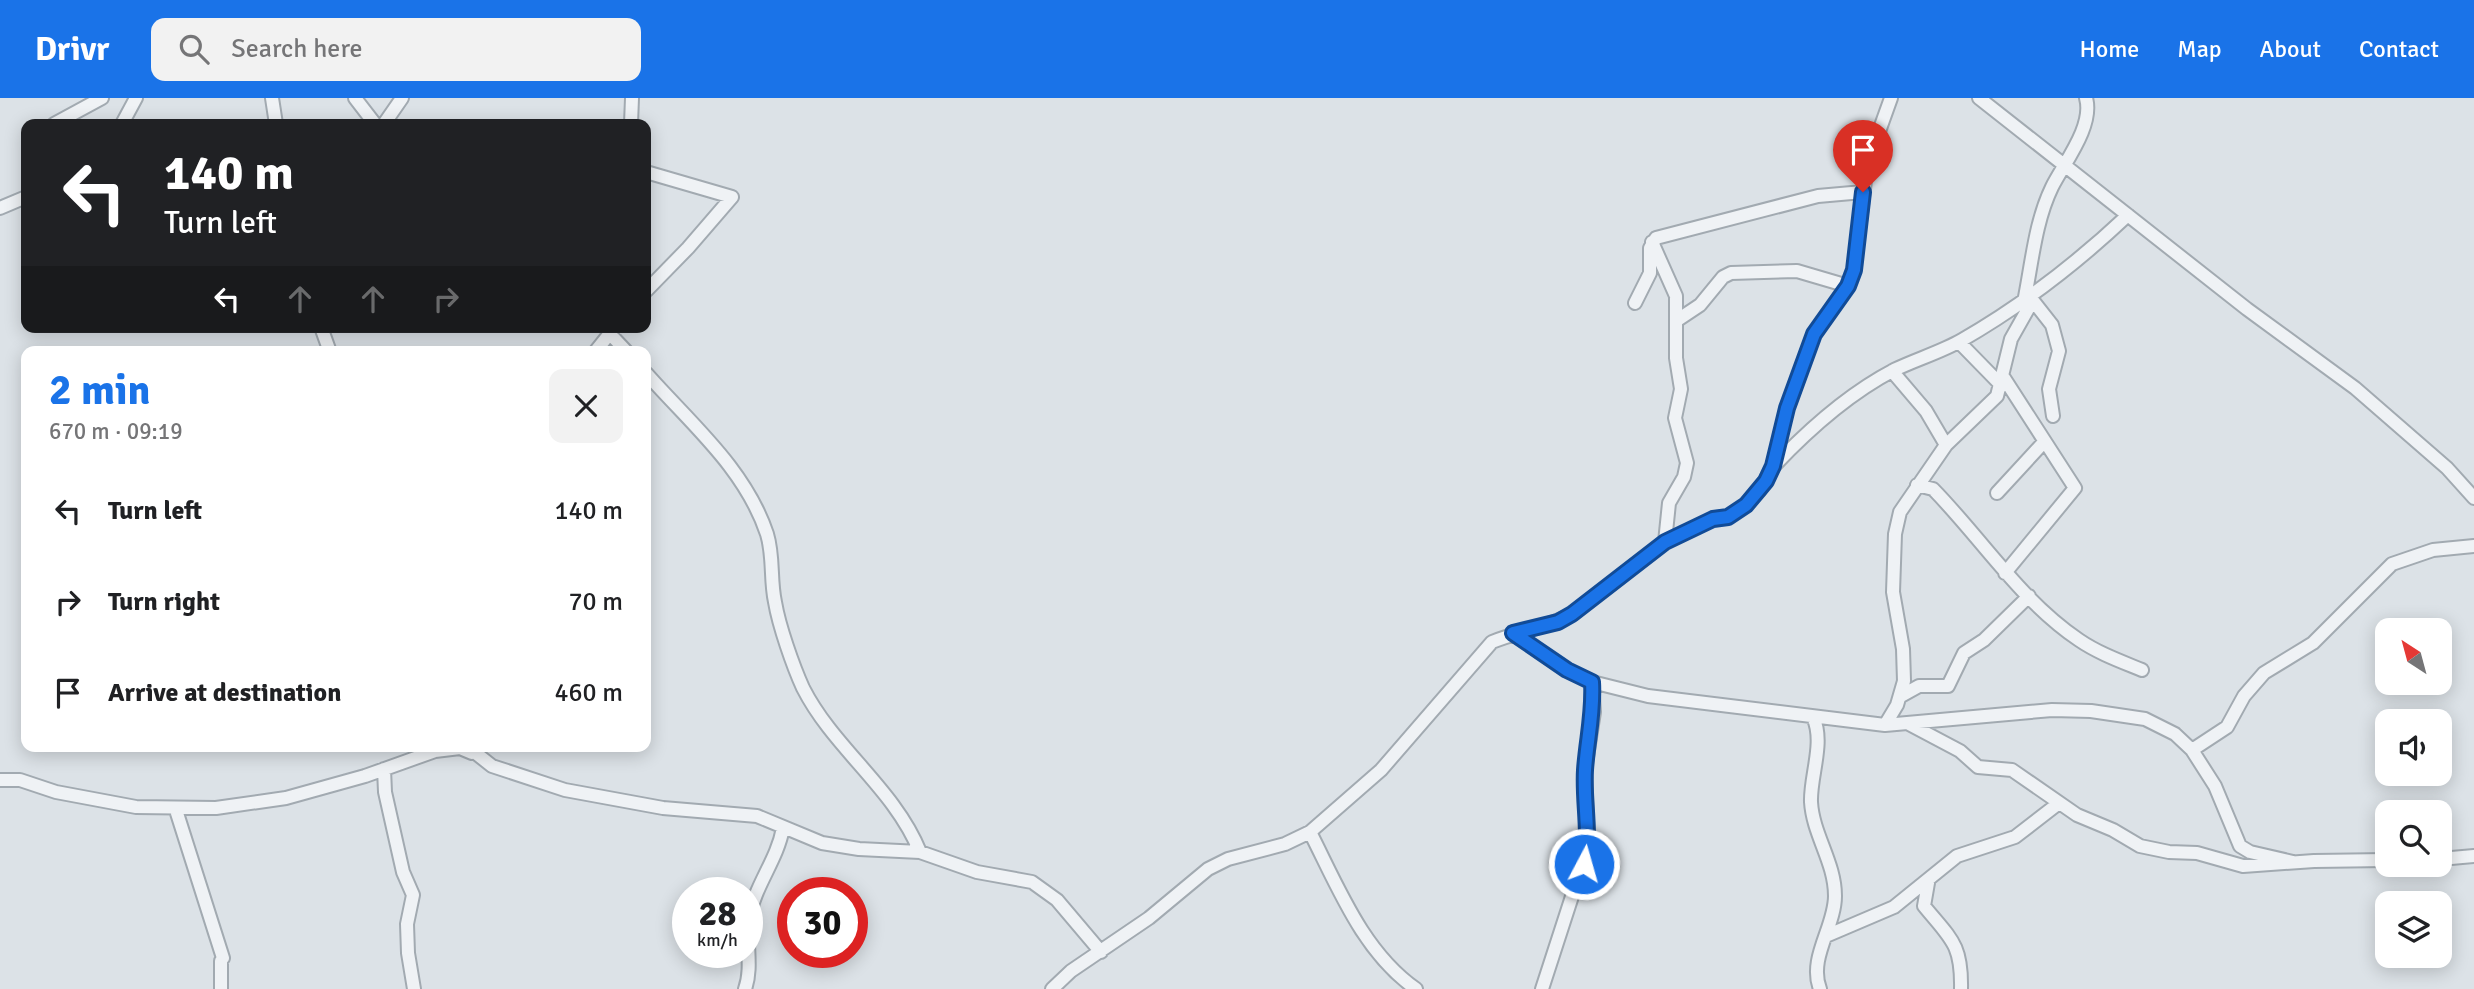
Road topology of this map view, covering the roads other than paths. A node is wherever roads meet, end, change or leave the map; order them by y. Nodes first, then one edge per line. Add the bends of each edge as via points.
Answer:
1 (102, 98) edge
2 (136, 98) edge
3 (272, 98) edge
4 (355, 98) edge
5 (402, 98) edge
6 (632, 98) edge
7 (1891, 98) edge
8 (1979, 98) edge
9 (2087, 98) edge
10 (63, 119) edge
11 (125, 119) edge
12 (275, 119) edge
13 (378, 119) edge
14 (380, 119) edge
15 (631, 119) edge
16 (2064, 165) junction
17 (651, 173) edge
18 (1863, 192) junction
19 (21, 199) edge
20 (0, 208) edge
21 (2128, 215) junction
22 (1652, 242) junction
23 (651, 286) edge
24 (1848, 286) junction
25 (2029, 300) junction
26 (1635, 303) dead end
27 (1676, 321) junction
28 (1959, 342) junction
29 (1892, 372) junction
30 (651, 378) edge
31 (2003, 382) junction
32 (2053, 416) dead end
33 (2044, 443) junction
34 (1946, 445) junction
35 (1773, 466) junction
36 (1917, 485) junction
37 (1997, 493) dead end
38 (2474, 498) edge
39 (1665, 542) junction
40 (2474, 546) edge
41 (2006, 573) junction
42 (2029, 596) junction
43 (1513, 633) junction
44 (2142, 670) dead end
45 (1592, 682) junction
46 (1901, 696) junction
47 (1813, 717) junction
48 (1909, 724) junction
49 (1885, 725) junction
50 (2192, 750) junction
51 (432, 752) edge
52 (473, 752) edge
53 (384, 769) junction
54 (0, 780) edge
55 (2059, 803) junction
56 (176, 810) junction
57 (783, 828) junction
58 (1310, 832) junction
59 (920, 852) junction
60 (2474, 856) edge
61 (2452, 858) edge
62 (2375, 860) edge
63 (2293, 862) junction
64 (1928, 883) junction
65 (1826, 936) junction
66 (1101, 951) junction
67 (221, 989) edge
68 (414, 989) edge
69 (745, 989) edge
70 (1052, 989) edge
71 (1416, 989) edge
72 (1542, 989) edge
73 (1820, 989) edge
74 (1961, 989) edge

1 - 10 street
2 - 11 street
3 - 12 street
4 - 13 street
5 - 14 street
6 - 15 street
7 - 18 street
8 - 16 street
9 - 16 street via 2086,118
16 - 21 street
16 - 25 street via 2040,220
17 - 23 street via 732,197
18 - 22 street via 1818,196
18 - 24 street
19 - 20 street
21 - 25 street
21 - 38 street via 2355,388 2447,468
22 - 26 street via 1650,273
22 - 27 street via 1676,296
24 - 27 street via 1797,271 1731,273 1723,276 1700,305
24 - 35 street via 1814,334 1787,408
25 - 28 street
25 - 31 street via 2011,339
25 - 32 street via 2052,325 2059,351 2049,389
27 - 39 street via 1681,389 1675,424 1687,463 1669,503
28 - 29 street
28 - 31 street
29 - 34 street via 1926,411
29 - 35 street via 1823,420
30 - 59 street via 708,439 746,490 766,531 774,567 774,600 804,690 909,825
31 - 33 street
31 - 34 street via 1990,405
33 - 37 street
33 - 41 street via 2075,488
34 - 36 street
35 - 39 street via 1746,505
36 - 41 street via 1933,489
36 - 46 street via 1900,512 1895,534 1893,592 1905,670
39 - 43 street via 1572,614
40 - 50 street via 2433,550 2392,564 2313,643 2264,673 2227,727
41 - 42 street
42 - 44 street via 2077,638
42 - 46 street via 1965,653 1948,686 1919,686
43 - 45 street
43 - 58 street via 1479,654 1381,770
45 - 47 street via 1648,696
45 - 72 street via 1594,712 1585,770 1588,847
46 - 49 street
47 - 49 street
47 - 65 street via 1817,730 1813,817 1835,884
48 - 49 street
48 - 50 street via 2052,710 2091,711 2160,724
48 - 55 street via 1960,751 1978,767 2012,770
50 - 63 street via 2215,786 2240,846
51 - 53 street
52 - 57 street via 492,766 565,790 663,808 757,816
53 - 56 street via 246,806
53 - 68 street via 403,873 413,895 407,924
54 - 56 street via 20,780 96,800
55 - 63 street via 2149,848 2197,853 2243,866
55 - 64 street via 2015,837 1957,856
56 - 67 street via 222,960
57 - 59 street via 841,847
57 - 69 street via 749,918
58 - 66 street via 1208,869
58 - 71 street via 1369,942 1388,966
59 - 66 street via 977,872 1032,882 1057,900
60 - 61 street
62 - 63 street
64 - 65 street via 1883,914
64 - 74 street via 1924,906 1962,958
65 - 73 street via 1817,962
66 - 70 street

